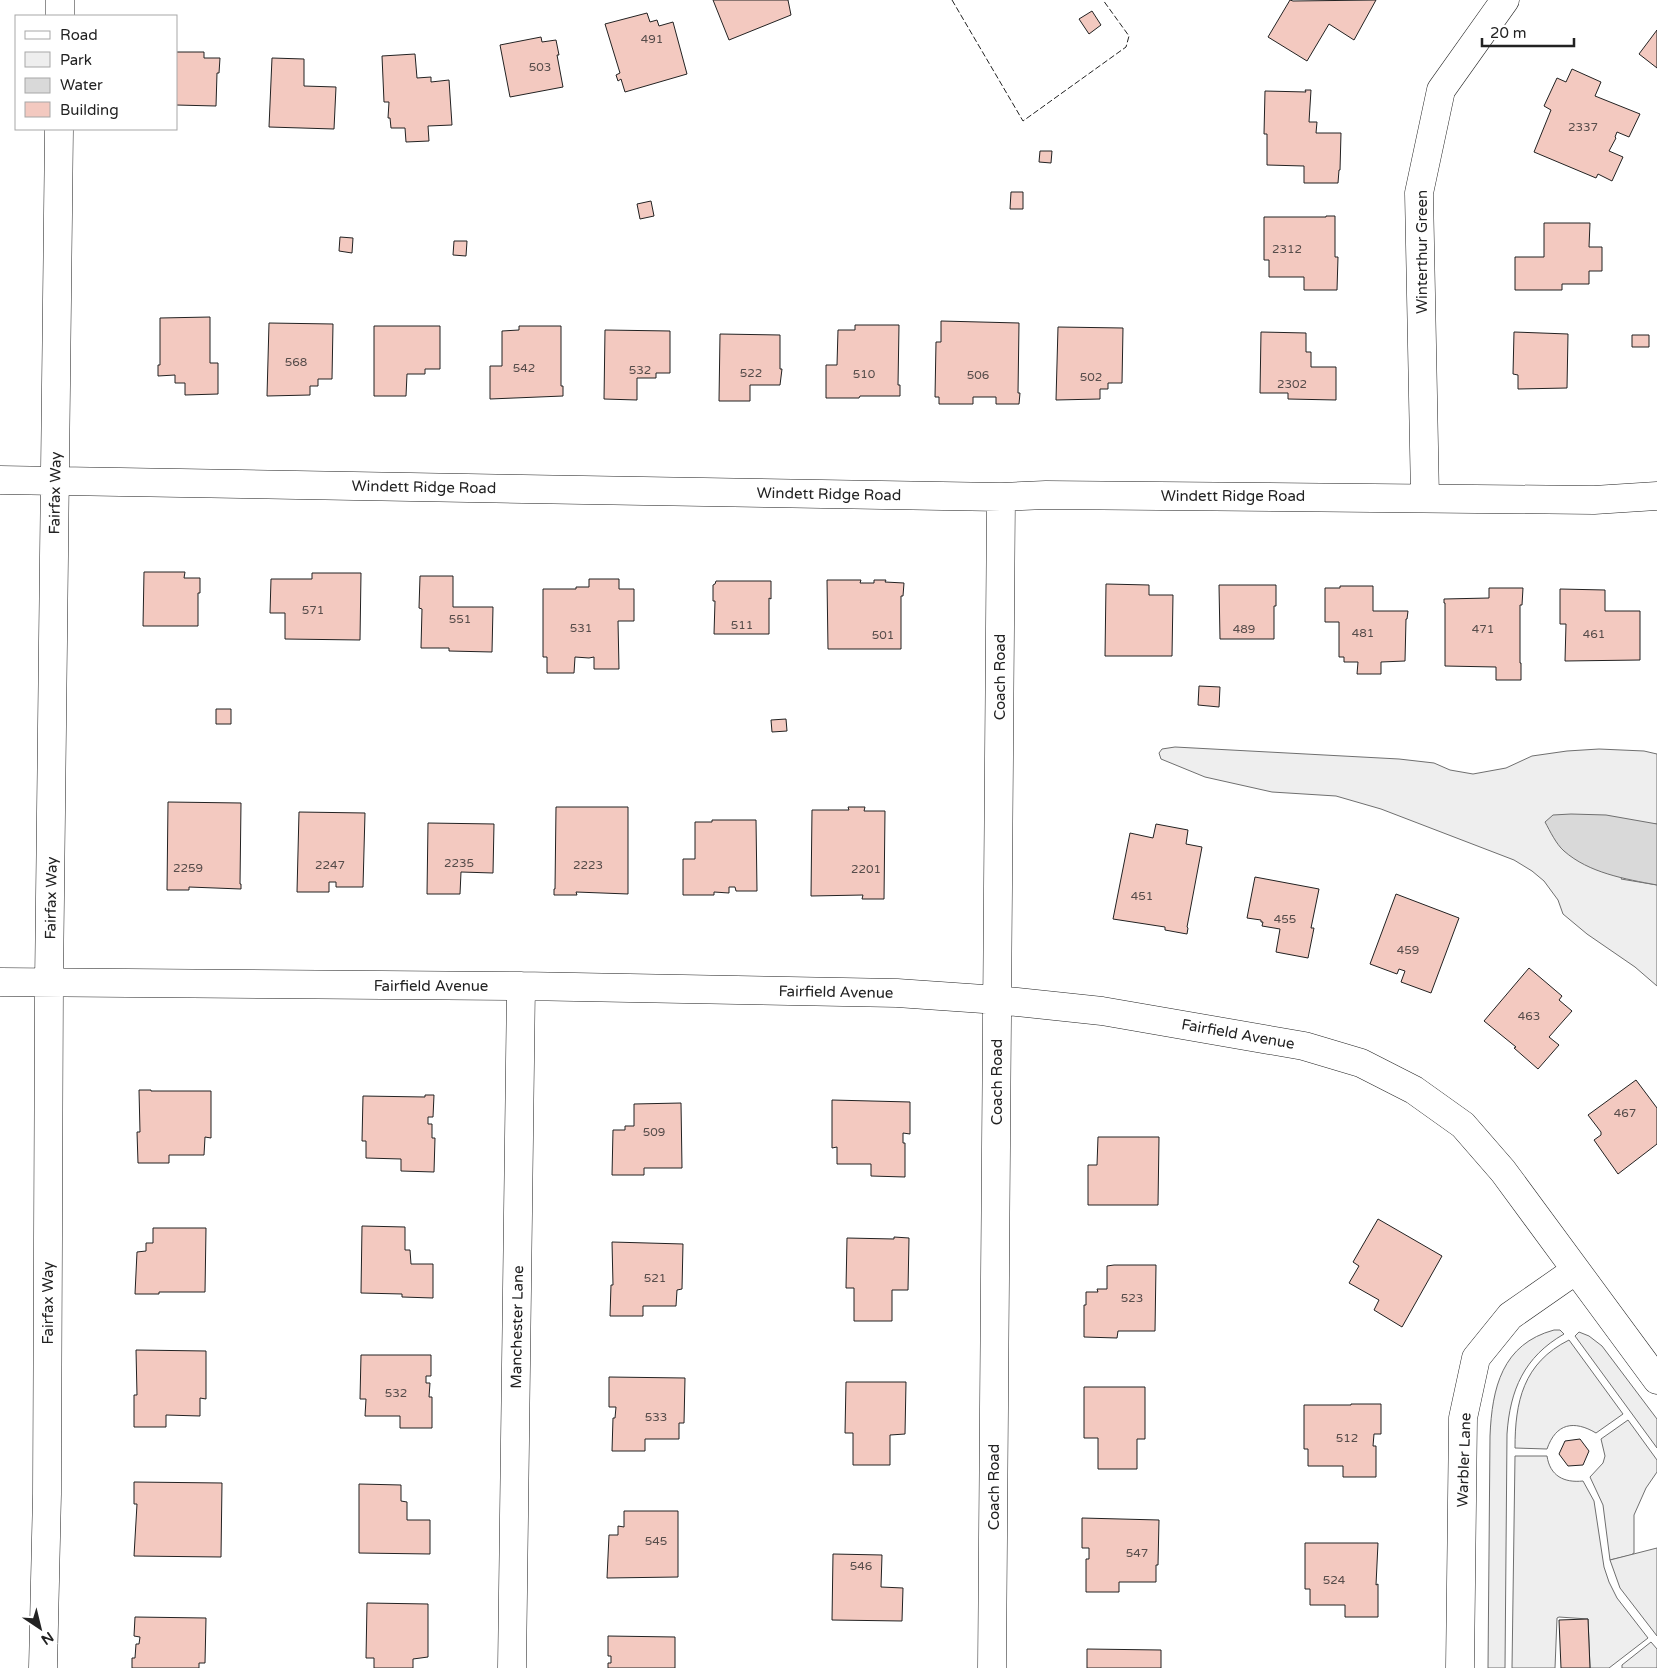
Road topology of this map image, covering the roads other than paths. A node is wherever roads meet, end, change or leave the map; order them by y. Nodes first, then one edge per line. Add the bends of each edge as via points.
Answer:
1 (60, 0) edge
2 (1505, 0) edge
3 (60, 15) edge
4 (59, 130) edge
5 (0, 480) edge
6 (55, 481) junction
7 (1657, 496) edge
8 (1002, 497) junction
9 (1425, 497) junction
10 (0, 982) edge
11 (49, 983) junction
12 (521, 986) junction
13 (998, 1000) junction
14 (1576, 1270) junction
15 (1657, 1380) edge
16 (43, 1668) edge
17 (512, 1668) edge
18 (992, 1668) edge
19 (1460, 1668) edge

1 - 3 street
2 - 9 street, Winterthur Green via 1441,90 1419,193
4 - 6 street, Fairfax Way
5 - 6 street, Windett Ridge Road
6 - 8 street, Windett Ridge Road
6 - 11 street, Fairfax Way
7 - 9 street, Windett Ridge Road via 1594,500
8 - 9 street, Windett Ridge Road
8 - 13 street, Coach Road
10 - 11 street, Fairfield Avenue
11 - 12 street, Fairfield Avenue
11 - 16 street, Fairfax Way
12 - 13 street, Fairfield Avenue via 897,993
12 - 17 street, Manchester Lane
13 - 14 street, Fairfield Avenue via 1121,1014 1304,1046 1361,1063 1414,1090 1462,1126 1503,1172
13 - 18 street, Coach Road
14 - 15 street, Fairfield Avenue
14 - 19 street, Warbler Lane via 1510,1316 1476,1358 1463,1418

